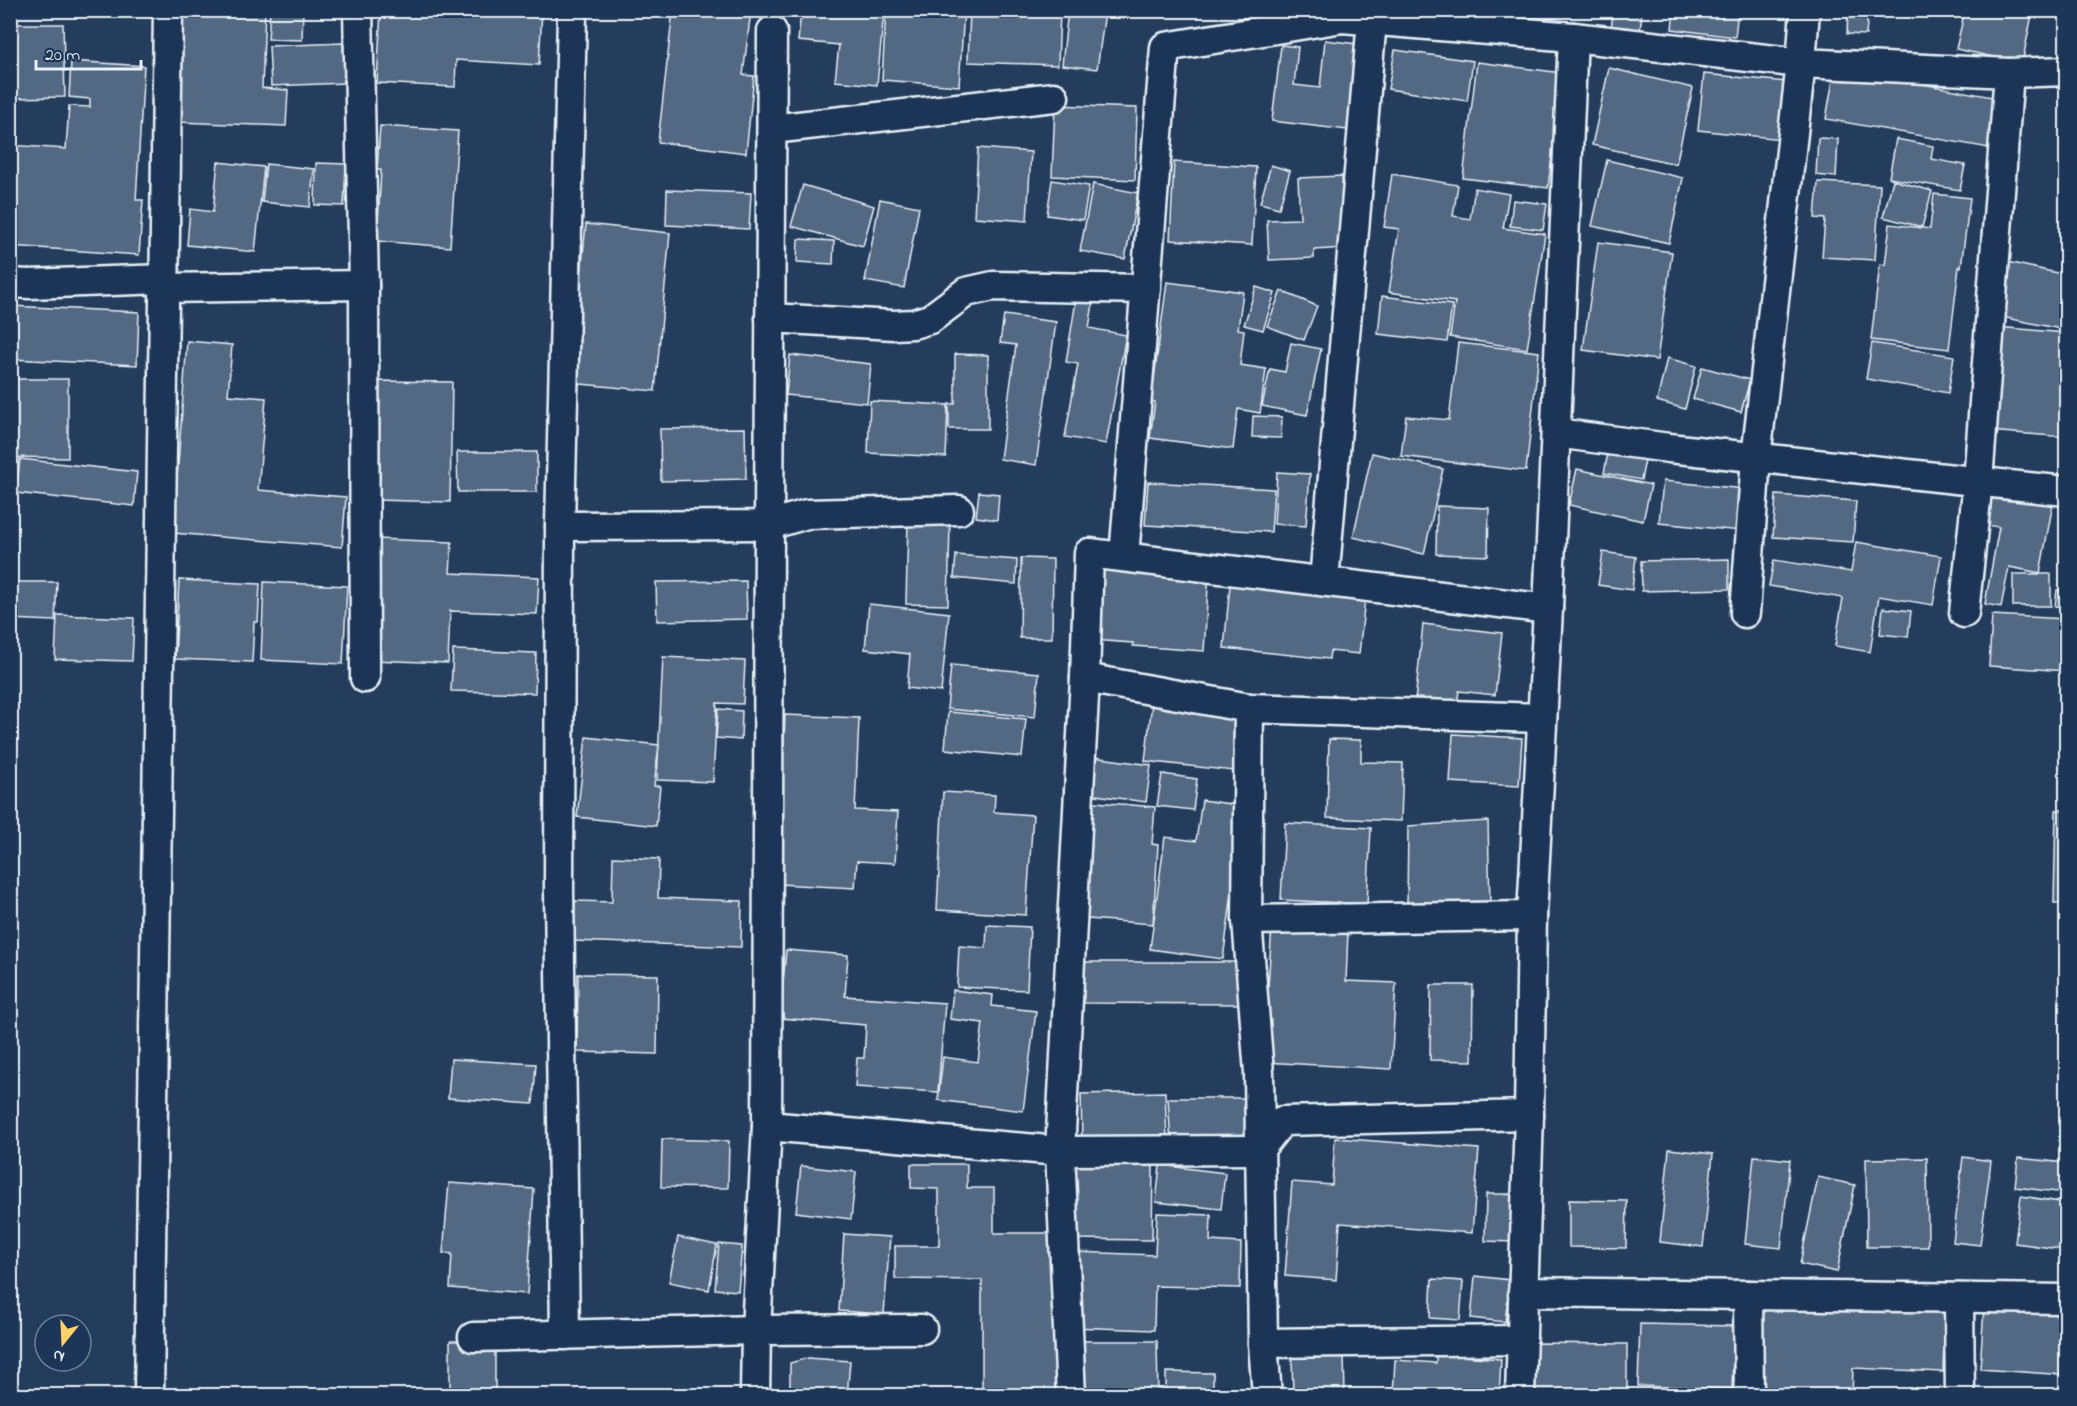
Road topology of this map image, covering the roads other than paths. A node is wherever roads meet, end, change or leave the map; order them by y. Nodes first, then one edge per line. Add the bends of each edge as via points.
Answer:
1 (168, 10) edge
2 (358, 10) edge
3 (1805, 10) edge
4 (572, 14) dead end
5 (1343, 14) edge
6 (1372, 20) junction
7 (772, 31) dead end
8 (1573, 37) junction
9 (1801, 63) junction
10 (2067, 71) edge
11 (2009, 73) junction
12 (1054, 97) dead end
13 (772, 129) junction
14 (10, 283) edge
15 (164, 284) junction
16 (364, 285) junction
17 (1146, 289) junction
18 (770, 318) junction
19 (1556, 433) junction
20 (1756, 458) junction
21 (1978, 481) junction
22 (2067, 491) edge
23 (959, 510) dead end
24 (769, 525) junction
25 (560, 526) junction
26 (1124, 558) junction
27 (1324, 581) junction
28 (1548, 609) junction
29 (1745, 613) dead end
30 (1964, 613) dead end
31 (365, 678) dead end
32 (1085, 678) junction
33 (1249, 708) junction
34 (1542, 718) junction
35 (1532, 916) junction
36 (1246, 920) junction
37 (1529, 1114) junction
38 (767, 1126) junction
39 (1259, 1150) junction
40 (1060, 1151) junction
41 (1523, 1292) junction
42 (1748, 1295) junction
43 (1959, 1298) junction
44 (2067, 1299) edge
45 (922, 1329) dead end
46 (756, 1330) junction
47 (566, 1335) junction
48 (473, 1337) dead end
49 (1522, 1340) junction
50 (1263, 1343) junction
51 (149, 1395) edge
52 (755, 1395) edge
53 (1071, 1395) edge
54 (1267, 1395) edge
55 (1520, 1395) edge
56 (1749, 1395) edge
57 (1960, 1395) edge

1 - 15 street
2 - 16 street
3 - 9 street
4 - 25 street
5 - 6 street
5 - 17 street via 1165,47
6 - 8 street
6 - 27 street
7 - 13 street
8 - 9 street
8 - 19 street
9 - 11 street
9 - 20 street
10 - 11 street
11 - 21 street
12 - 13 street
13 - 18 street
14 - 15 street
15 - 16 street
15 - 51 street
16 - 31 street
17 - 18 street via 993,286 966,292 930,319 903,325
17 - 26 street
18 - 24 street
19 - 20 street
19 - 28 street
20 - 21 street
20 - 29 street
21 - 22 street
21 - 30 street
23 - 24 street via 807,514
24 - 25 street
24 - 38 street
25 - 47 street via 559,892
26 - 27 street
26 - 32 street via 1089,553
27 - 28 street
28 - 34 street
32 - 33 street
32 - 40 street
33 - 34 street
33 - 36 street
34 - 35 street
35 - 36 street
35 - 37 street
36 - 39 street via 1259,1073
37 - 39 street via 1282,1121
37 - 41 street
38 - 40 street
38 - 46 street
39 - 40 street
39 - 50 street
40 - 53 street
41 - 42 street
41 - 49 street
42 - 43 street
42 - 56 street
43 - 44 street
43 - 57 street
45 - 46 street
46 - 47 street
46 - 52 street
47 - 48 street
49 - 50 street
49 - 55 street
50 - 54 street

